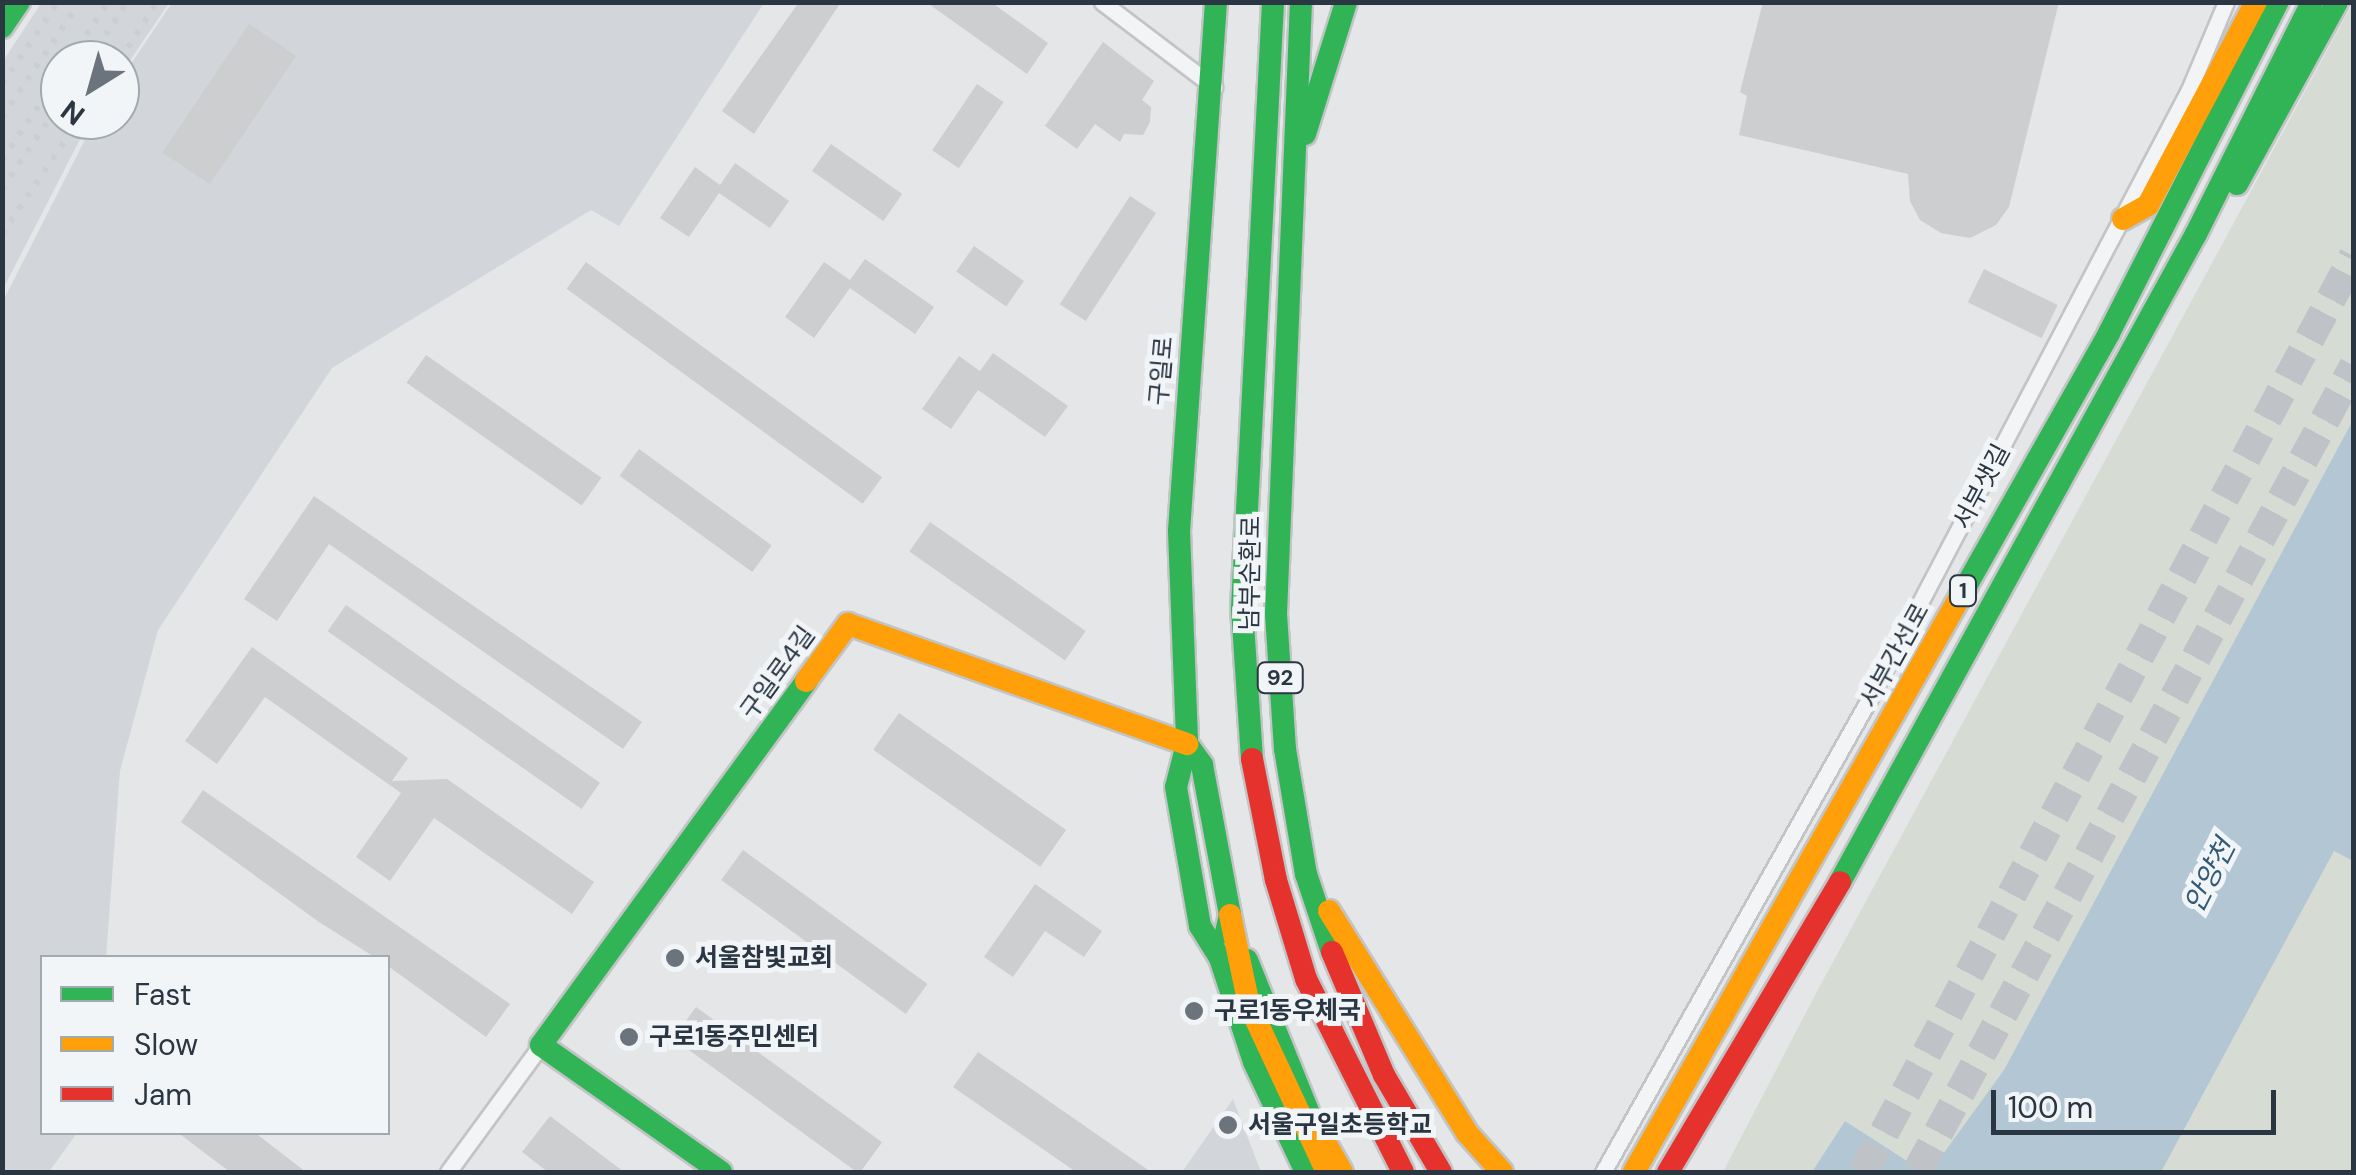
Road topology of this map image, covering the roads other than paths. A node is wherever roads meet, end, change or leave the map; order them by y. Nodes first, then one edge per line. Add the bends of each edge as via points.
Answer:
1 (19, 2) edge
2 (1102, 2) edge
3 (1216, 2) edge
4 (1273, 2) edge
5 (1301, 2) edge
6 (1346, 2) edge
7 (2226, 2) edge
8 (2256, 2) edge
9 (2278, 2) edge
10 (2312, 2) edge
11 (2337, 2) edge
12 (2, 27) edge
13 (1214, 87) junction
14 (1298, 152) junction
15 (2171, 216) junction
16 (2122, 220) junction
17 (2196, 234) junction
18 (1187, 744) junction
19 (1306, 874) junction
20 (1230, 914) junction
21 (1220, 958) junction
22 (541, 1045) junction
23 (448, 1172) edge
24 (721, 1172) edge
25 (1306, 1172) edge
26 (1327, 1172) edge
27 (1342, 1172) edge
28 (1404, 1172) edge
29 (1441, 1172) edge
30 (1502, 1172) edge
31 (1604, 1172) edge
32 (1634, 1172) edge
33 (1668, 1172) edge

1 - 12 main road
2 - 13 street
3 - 13 main road, 구일로
4 - 28 main road, 남부순환로 / 92 via 1242,608 1251,754 1276,880 1306,979
5 - 14 main road, 남부순환로 / 92
6 - 14 main road
7 - 16 street, 서부샛길
8 - 15 main road
8 - 16 main road via 2148,206
9 - 15 main road, 서부간선로 / 1
10 - 17 main road, 1
11 - 17 main road via 2249,169
13 - 18 main road, 구일로 via 1178,531
14 - 19 main road, 남부순환로 / 92 via 1276,614 1285,749
15 - 32 main road, 서부간선로 / 1
16 - 31 street, 서부샛길 via 1872,694
17 - 33 main road, 1 via 1856,854
18 - 20 main road, 구일로 via 1202,765
18 - 21 main road, 구일로 via 1176,787 1200,926
18 - 22 main road, 구일로4길 via 848,624
19 - 29 main road, 남부순환로 / 92 via 1362,1027
19 - 30 main road via 1467,1133
20 - 21 main road, 구일로
20 - 26 main road via 1249,1005
20 - 27 main road via 1288,1065
21 - 25 main road, 구일로 via 1254,1062
22 - 23 street
22 - 24 main road

